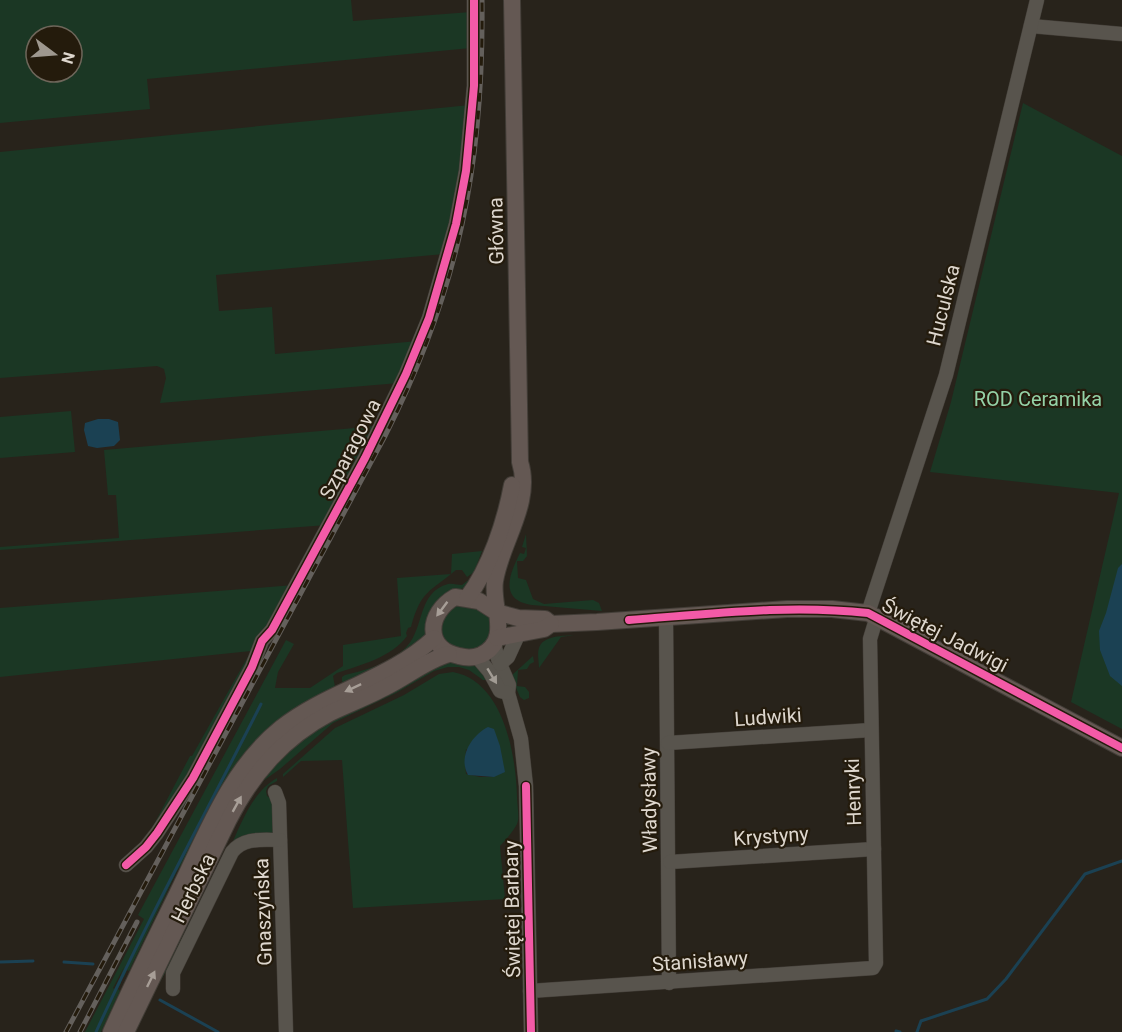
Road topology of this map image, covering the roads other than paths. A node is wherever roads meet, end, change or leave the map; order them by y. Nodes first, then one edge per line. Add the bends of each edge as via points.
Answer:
1 (474, 0) edge
2 (512, 0) edge
3 (1037, 0) edge
4 (1031, 26) junction
5 (1122, 34) edge
6 (520, 462) junction
7 (467, 598) junction
8 (496, 612) junction
9 (872, 614) junction
10 (666, 618) junction
11 (551, 624) junction
12 (519, 633) junction
13 (434, 638) junction
14 (496, 641) junction
15 (449, 654) junction
16 (477, 657) junction
17 (500, 664) junction
18 (508, 693) junction
19 (871, 730) junction
20 (668, 743) junction
21 (1122, 748) edge
22 (275, 792) dead end
23 (280, 840) junction
24 (874, 849) junction
25 (669, 862) junction
26 (126, 865) dead end
27 (873, 968) joint
28 (669, 983) junction
29 (173, 989) dead end
30 (530, 991) junction
31 (111, 1032) edge
32 (126, 1032) edge
33 (286, 1032) edge
34 (531, 1032) edge

1 - 26 street, Szparagowa via 474,86 465,180 429,318 365,458 272,630 262,641 198,769 157,833
2 - 6 main road, Główna
3 - 4 street, Huculska
4 - 5 street
4 - 9 street, Huculska via 946,375
6 - 7 main road, Główna via 500,530 479,581
6 - 8 main road, Główna via 523,473 518,509 494,583
7 - 8 main road
7 -> 13 main road via 455,597 438,611 433,624
8 - 11 main road, Świętej Jadwigi via 544,619
8 - 14 main road
9 - 10 main road, Świętej Jadwigi via 787,609
9 - 19 street, Henryki
9 - 21 main road, Świętej Jadwigi
10 - 11 main road, Świętej Jadwigi
10 - 20 street, Władysławy
11 - 12 main road, Świętej Jadwigi
12 - 14 main road, Świętej Jadwigi
12 - 17 street via 508,657
13 - 15 main road
13 -> 31 main road via 382,673 291,721 249,760 219,808
14 - 16 main road
14 - 17 street, Świętej Barbary
15 - 16 main road
32 -> 15 main road via 235,807 262,766 308,726
16 -> 18 street, Świętej Barbary via 500,691
17 - 18 street, Świętej Barbary via 509,685
18 - 30 street, Świętej Barbary via 521,739 526,786
19 - 20 street, Ludwiki
19 - 24 street, Henryki
20 - 25 street, Władysławy
22 - 23 street, Gnaszyńska
23 - 29 street, Herbska via 249,841 232,852 173,973
23 - 33 street, Gnaszyńska
24 - 25 street, Krystyny
24 - 27 street, Henryki
25 - 28 street, Władysławy
27 - 28 street, Stanisławy
28 - 30 street, Stanisławy
30 - 34 street, Świętej Barbary

